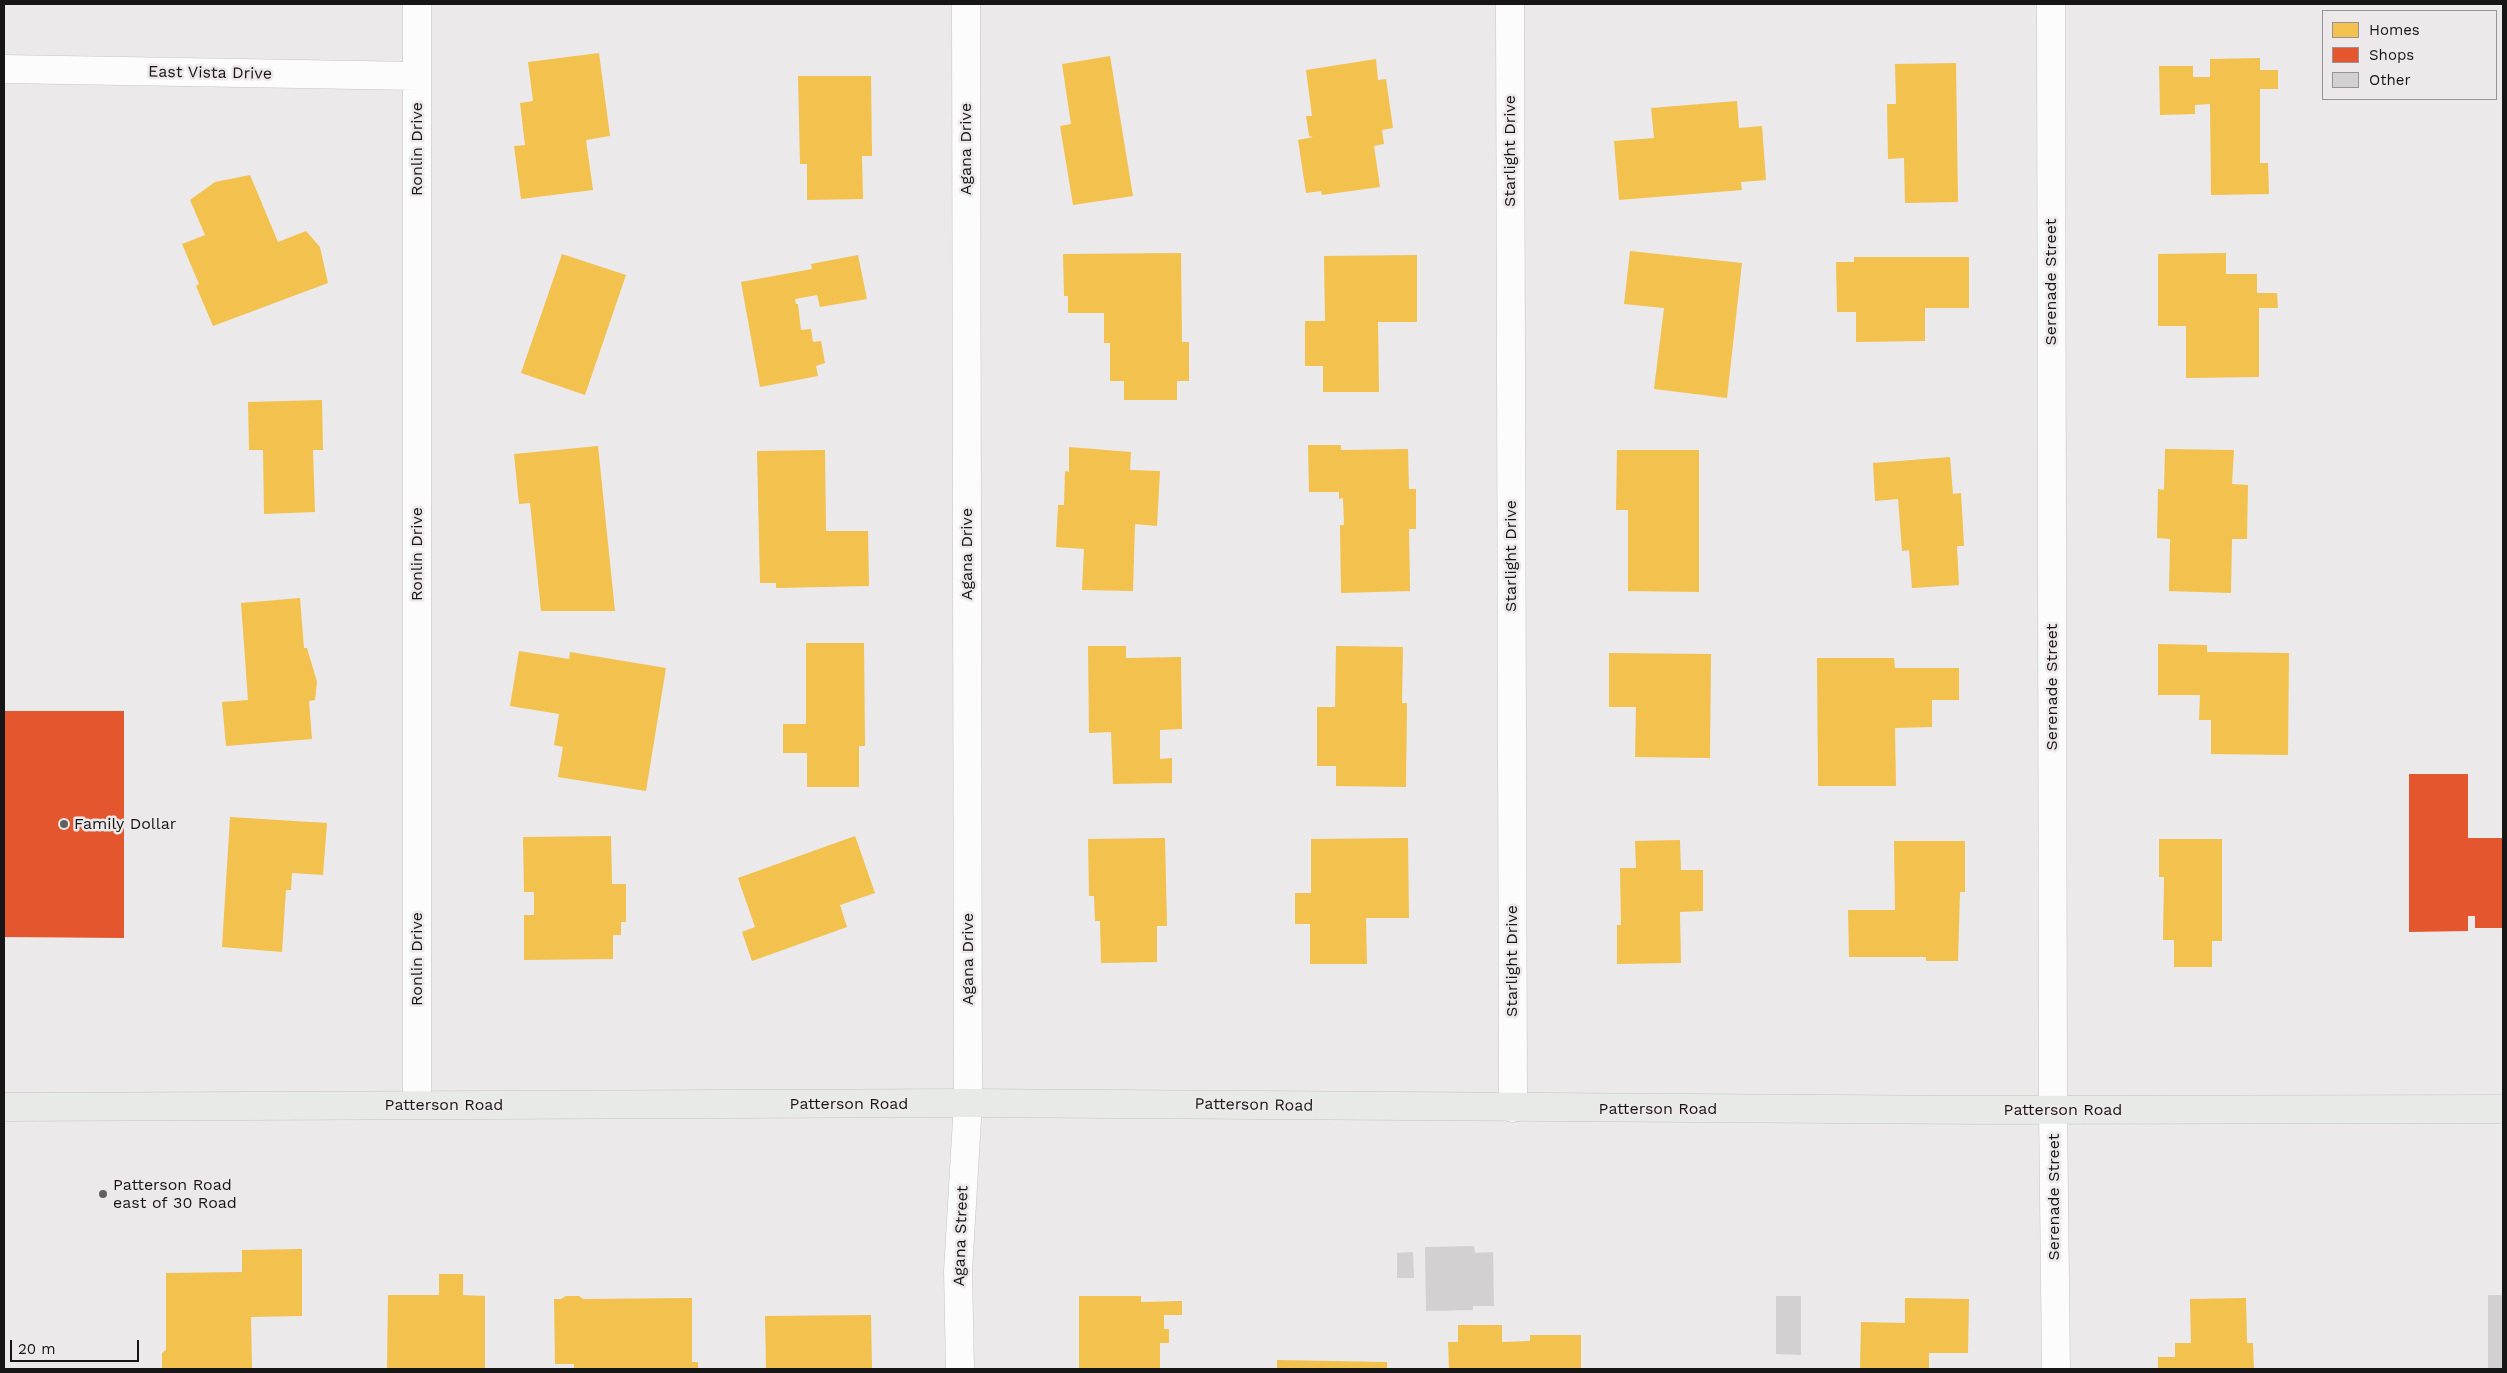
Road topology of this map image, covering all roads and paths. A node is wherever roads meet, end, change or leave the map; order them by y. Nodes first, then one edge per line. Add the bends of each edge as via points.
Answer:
1 (417, 4) edge
2 (966, 4) edge
3 (1510, 4) edge
4 (2051, 4) edge
5 (4, 69) edge
6 (417, 76) junction
7 (968, 1103) junction
8 (417, 1105) junction
9 (4, 1107) edge
10 (1513, 1108) junction
11 (2503, 1109) edge
12 (2053, 1110) junction
13 (960, 1369) edge
14 (2056, 1369) edge

1 - 6 street, Ronlin Drive
2 - 7 street, Agana Drive
3 - 10 street, Starlight Drive
4 - 12 street, Serenade Street
5 - 6 street, East Vista Drive
6 - 8 street, Ronlin Drive
7 - 8 main road, Patterson Road
7 - 10 main road, Patterson Road
7 - 13 street, Agana Street via 958,1271
8 - 9 main road, Patterson Road
10 - 12 main road, Patterson Road
11 - 12 main road, Patterson Road
12 - 14 street, Serenade Street

